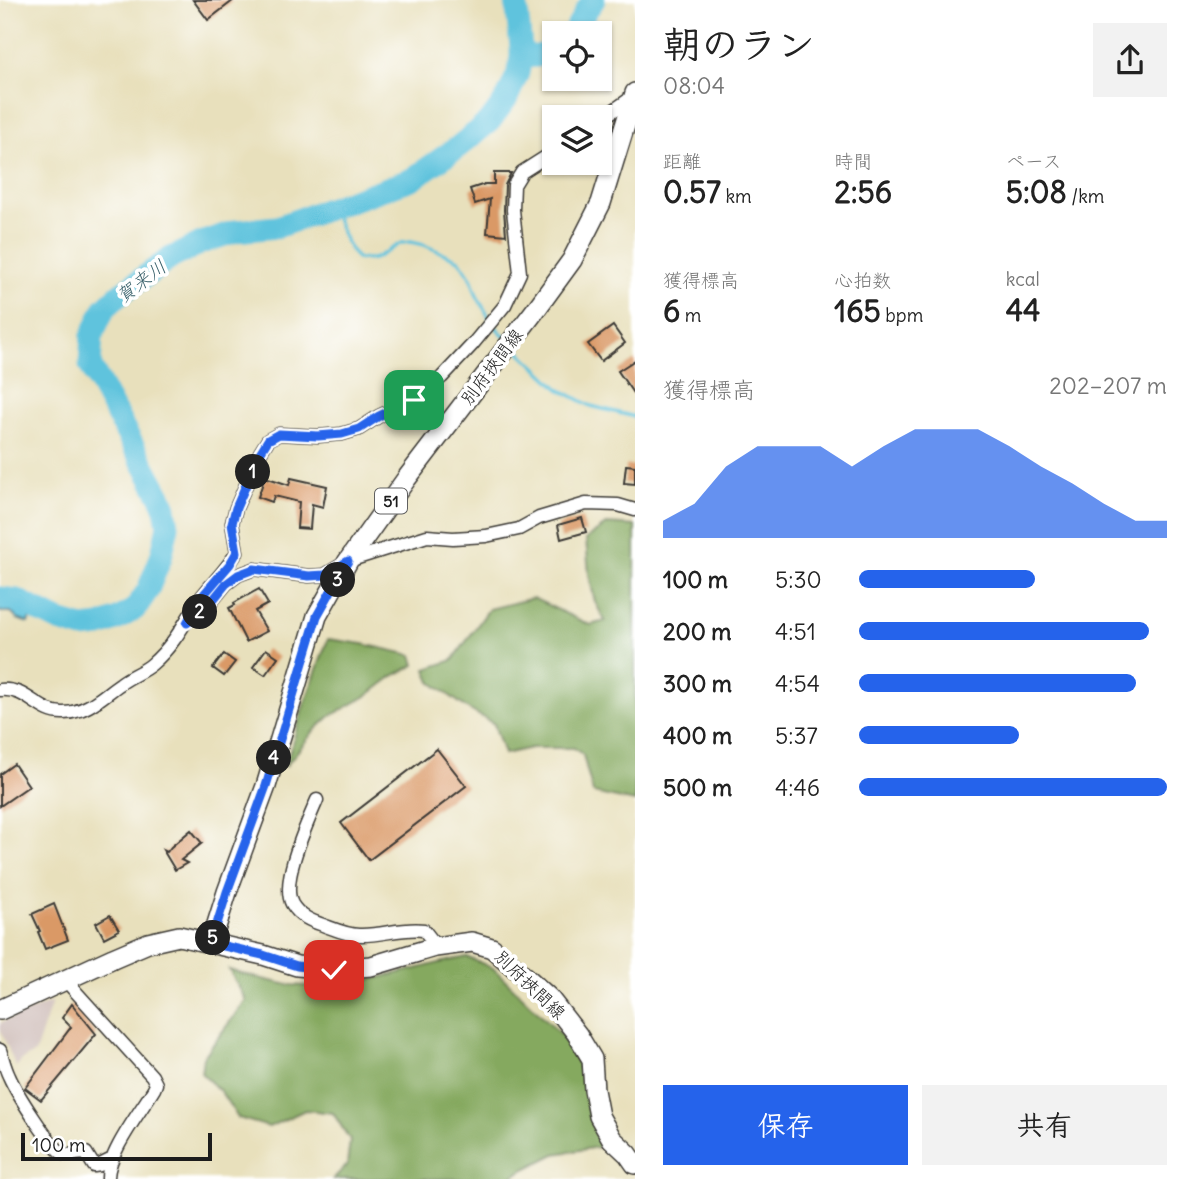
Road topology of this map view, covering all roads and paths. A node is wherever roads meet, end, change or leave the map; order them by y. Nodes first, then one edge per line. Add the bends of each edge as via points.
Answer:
1 (635, 94) edge
2 (612, 111) edge
3 (542, 159) edge
4 (635, 510) edge
5 (348, 561) junction
6 (187, 623) junction
7 (0, 690) edge
8 (317, 800) dead end
9 (211, 943) junction
10 (435, 947) junction
11 (66, 981) junction
12 (0, 1010) edge
13 (0, 1050) edge
14 (112, 1159) junction
15 (635, 1164) edge
16 (108, 1179) edge

1 - 2 street
1 - 5 main road, 別府挾間線 / 51 via 601,203 572,260
3 - 6 street via 522,172 514,185 520,273 505,305 442,377 414,400 342,434 279,434 268,440 236,508 232,523 237,552
4 - 5 street via 586,504 508,531 486,536 428,536
5 - 6 street via 325,575 254,569 238,575
5 - 9 main road, 別府挾間線 / 51 via 317,616 266,786
6 - 7 street via 151,665 80,711 45,709 20,692
8 - 10 street via 291,872 292,904 305,918 355,936 424,930
9 - 10 main road, 別府挾間線 via 297,966 334,970
9 - 11 main road, 別府挾間線 via 179,936 159,941
10 - 15 main road, 別府挾間線 via 472,942 492,948 549,998 592,1059 599,1116
11 - 12 main road, 別府挾間線
11 - 14 street via 156,1084
13 - 14 street via 19,1096 59,1150 86,1153 94,1166
14 - 16 street

